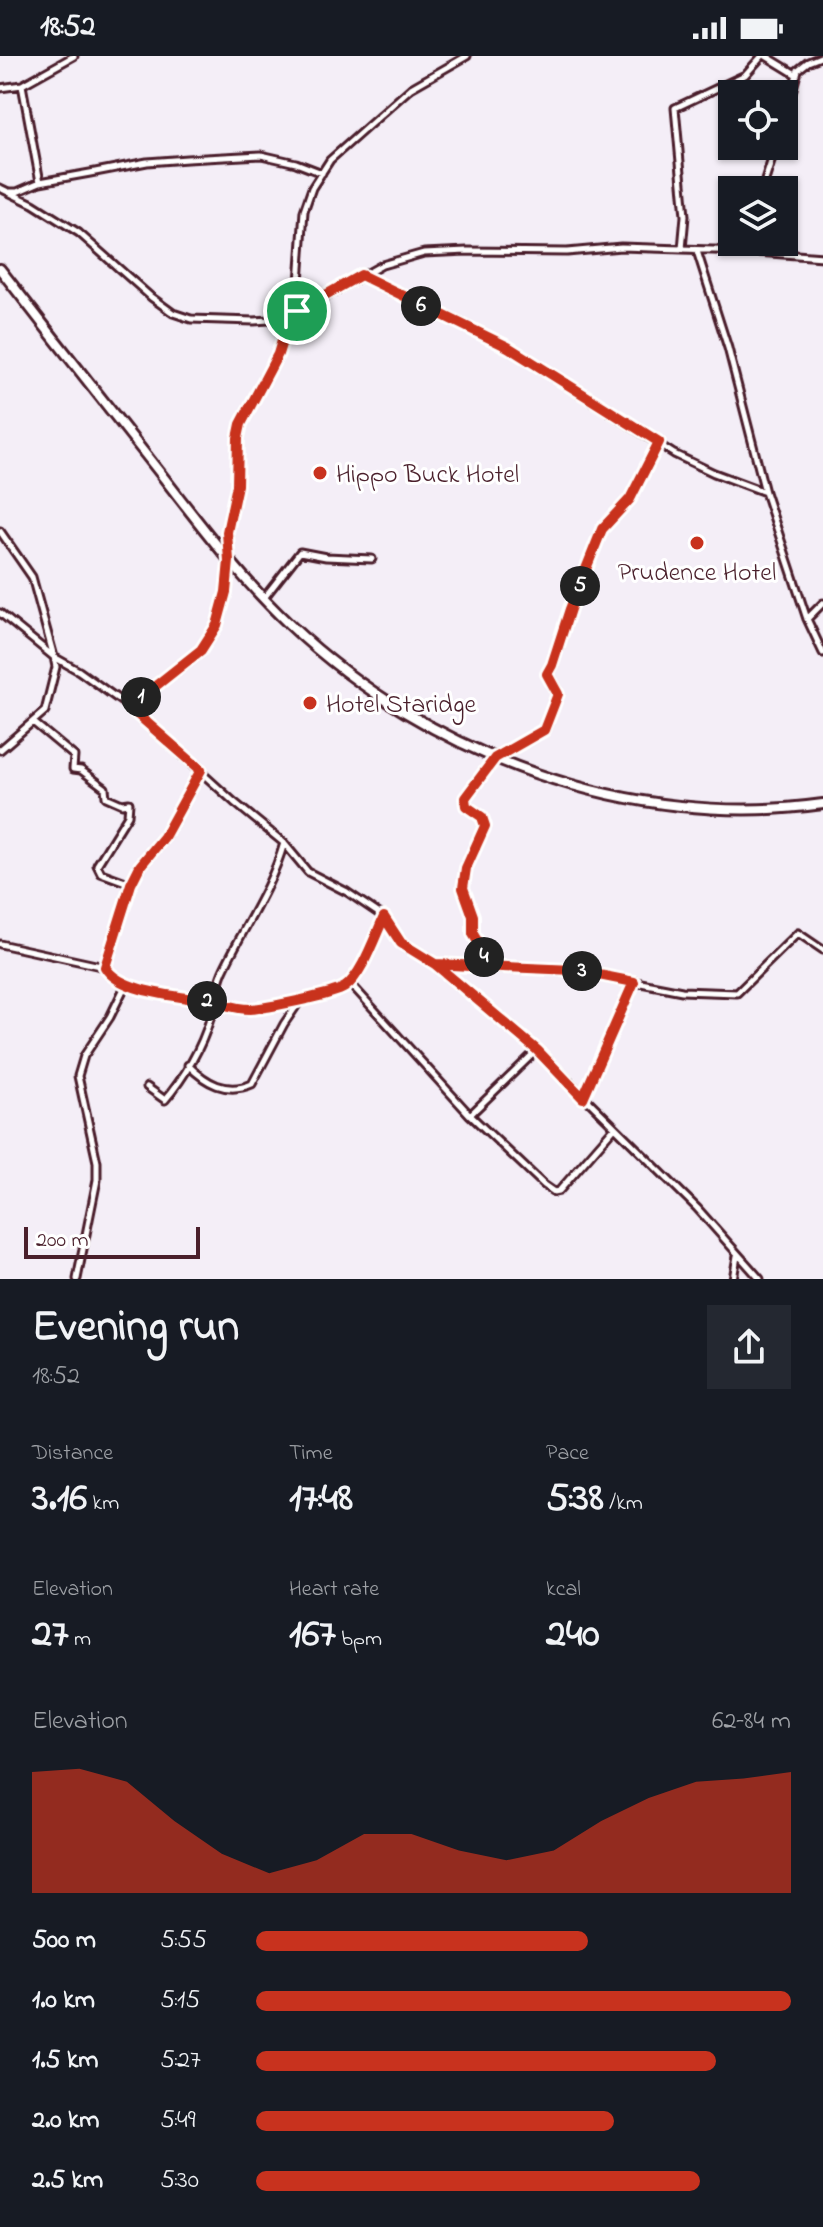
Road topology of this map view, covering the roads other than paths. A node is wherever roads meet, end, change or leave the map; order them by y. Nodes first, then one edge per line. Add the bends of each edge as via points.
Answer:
1 (74, 56) edge
2 (467, 56) edge
3 (764, 56) edge
4 (823, 56) edge
5 (797, 75) junction
6 (796, 80) edge
7 (22, 85) junction
8 (0, 88) edge
9 (322, 173) junction
10 (40, 182) junction
11 (0, 188) edge
12 (8, 192) junction
13 (682, 249) junction
14 (697, 251) junction
15 (718, 251) edge
16 (798, 255) edge
17 (823, 257) edge
18 (0, 269) edge
19 (361, 275) junction
20 (297, 311) junction
21 (285, 319) junction
22 (659, 442) junction
23 (765, 492) junction
24 (0, 531) edge
25 (372, 559) dead end
26 (229, 561) junction
27 (263, 599) junction
28 (823, 603) edge
29 (0, 613) edge
30 (807, 619) junction
31 (823, 653) edge
32 (54, 657) junction
33 (129, 707) junction
34 (33, 722) junction
35 (0, 750) edge
36 (495, 758) junction
37 (201, 770) junction
38 (823, 804) edge
39 (284, 843) junction
40 (131, 884) junction
41 (384, 917) junction
42 (0, 944) edge
43 (823, 950) edge
44 (435, 964) junction
45 (105, 967) junction
46 (486, 967) junction
47 (634, 982) junction
48 (350, 983) junction
49 (126, 984) junction
50 (302, 999) junction
51 (214, 1002) junction
52 (537, 1050) junction
53 (188, 1065) junction
54 (147, 1087) dead end
55 (583, 1098) junction
56 (470, 1115) junction
57 (614, 1128) junction
58 (737, 1255) junction
59 (77, 1279) edge
60 (733, 1279) edge
61 (760, 1279) edge

1 - 7 street
2 - 9 street via 411,88
3 - 5 street
3 - 13 street via 745,75 675,108 685,216
4 - 5 street via 801,67
5 - 6 street
7 - 8 street
7 - 10 street
9 - 10 street via 261,155 147,162
9 - 20 street via 304,211
10 - 12 street
11 - 12 street
12 - 21 street via 79,233 173,313 191,319
13 - 14 street
13 - 19 street via 424,253
14 - 15 street
14 - 23 street
16 - 17 street
18 - 26 highway
19 - 20 street
19 - 22 street via 508,347
20 - 21 street
21 - 26 street via 278,354 241,424 227,532
22 - 23 street via 714,473
22 - 36 street via 630,499 602,529 570,609 547,674 558,694 549,722 537,736
23 - 30 street
24 - 32 street via 32,577
25 - 27 street via 300,552
26 - 27 highway
26 - 33 street via 220,614 205,645
27 - 36 highway via 374,692 420,722
28 - 30 street
29 - 32 street
30 - 31 street
32 - 33 street
32 - 34 street via 45,711
33 - 37 street
34 - 35 street
34 - 40 street via 74,756 73,769 105,788 106,797 129,803 128,815 97,865 101,873
36 - 38 highway via 568,783 659,803 741,809
36 - 46 street via 465,798 485,826 463,888
37 - 39 street
37 - 40 street
39 - 41 street via 308,872
39 - 51 street via 277,869 234,947
40 - 45 street
41 - 44 street via 401,943
41 - 48 street
42 - 45 street
43 - 47 street via 798,933 737,993
44 - 46 street
44 - 52 street
45 - 49 street
46 - 47 street via 574,970
47 - 55 street
48 - 50 street via 339,991
48 - 56 street
49 - 51 street
49 - 59 street via 78,1076 97,1180
50 - 51 street via 249,1009
50 - 53 street via 252,1084 226,1089 205,1082
51 - 53 street
52 - 55 street
52 - 56 street
53 - 54 street via 165,1100
55 - 57 street
56 - 57 street via 554,1192
57 - 58 street
58 - 60 street
58 - 61 street

